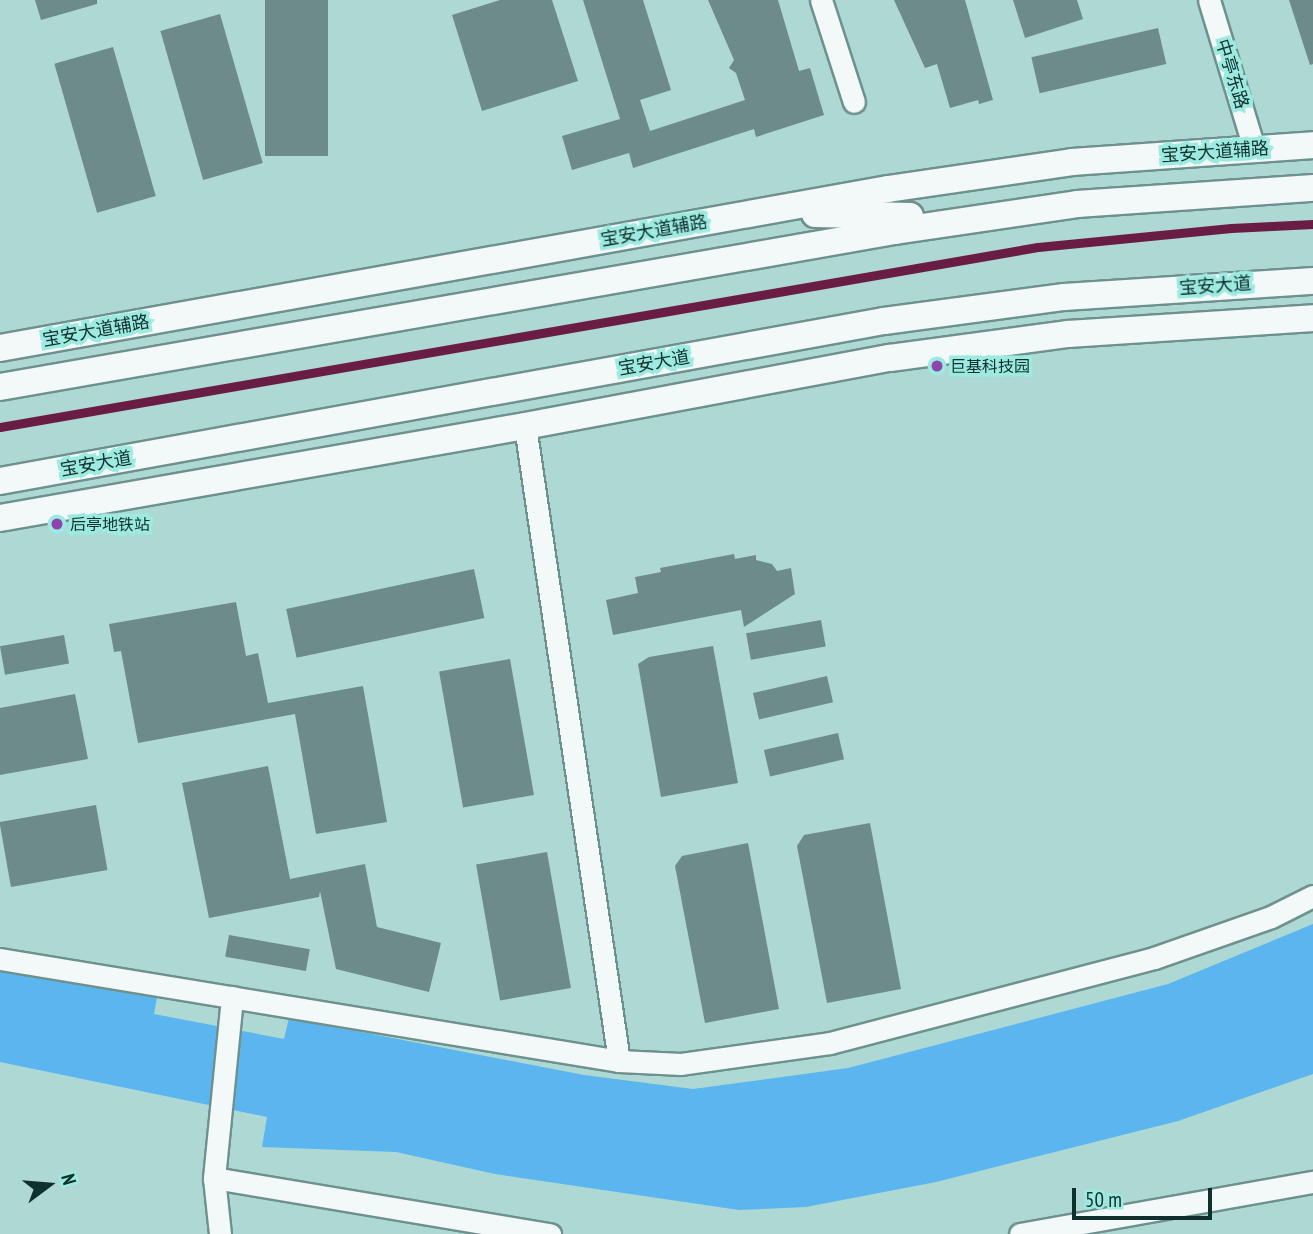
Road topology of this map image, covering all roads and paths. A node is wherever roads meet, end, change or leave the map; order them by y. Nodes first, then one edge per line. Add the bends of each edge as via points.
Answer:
1 (821, 0) edge
2 (1209, 0) edge
3 (854, 102) dead end
4 (1313, 145) edge
5 (1254, 148) junction
6 (1313, 188) edge
7 (759, 212) junction
8 (981, 218) junction
9 (1313, 281) edge
10 (1313, 318) edge
11 (884, 321) junction
12 (1112, 331) junction
13 (0, 348) edge
14 (0, 387) edge
15 (525, 426) junction
16 (0, 481) edge
17 (0, 518) edge
18 (1313, 896) edge
19 (0, 960) edge
20 (232, 997) junction
21 (619, 1060) junction
22 (214, 1178) junction
23 (1313, 1182) edge
24 (220, 1234) edge
25 (550, 1234) edge
26 (1020, 1234) edge

1 - 3 street
2 - 5 street, 中亭东路
4 - 5 main road, 宝安大道辅路
5 - 7 main road, 宝安大道辅路 via 1072,162
6 - 8 main road via 1077,204
7 - 8 main road
7 - 13 main road, 宝安大道辅路
8 - 14 main road
9 - 11 main road, 宝安大道 via 1064,297
10 - 12 main road
11 - 12 main road
11 - 16 main road, 宝安大道
12 - 15 main road via 890,358
15 - 17 main road
15 - 21 street
18 - 21 street via 1271,917 1154,958 830,1043 681,1063
19 - 20 street
20 - 21 street
20 - 22 street
22 - 24 street
22 - 25 street
23 - 26 street

